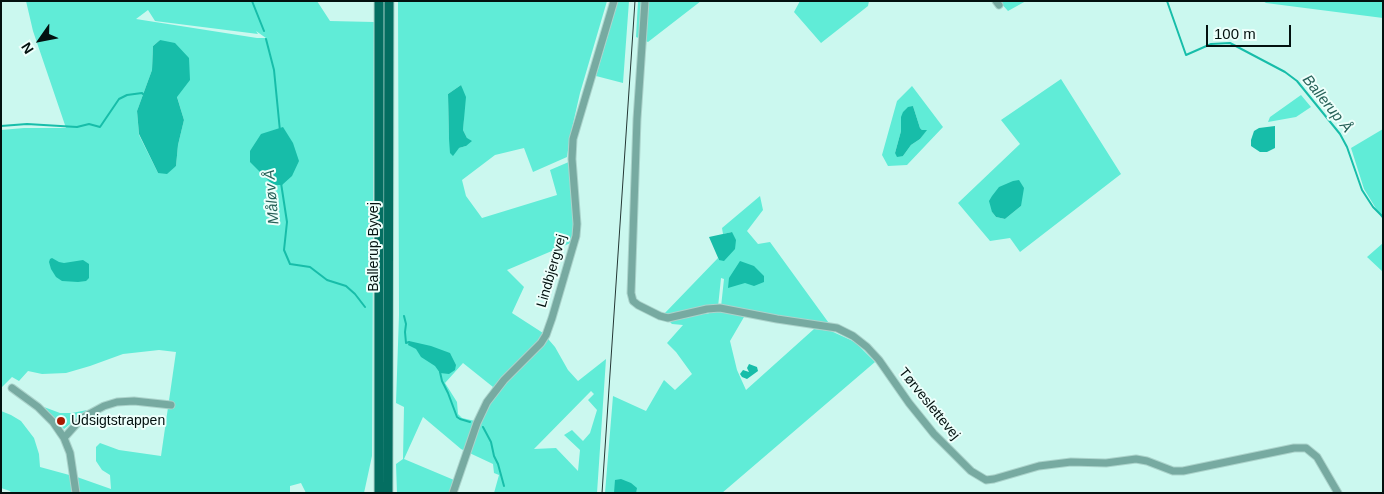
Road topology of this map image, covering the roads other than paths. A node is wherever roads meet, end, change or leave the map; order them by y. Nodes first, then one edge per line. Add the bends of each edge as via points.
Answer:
1 (379, 1) edge
2 (389, 1) edge
3 (614, 1) edge
4 (645, 1) edge
5 (12, 388) dead end
6 (171, 405) dead end
7 (64, 438) junction
8 (76, 493) edge
9 (378, 493) edge
10 (388, 493) edge
11 (453, 493) edge
12 (1338, 493) edge

1 - 9 main road, Ballerup Byvej
2 - 10 main road, Ballerup Byvej
3 - 11 street, Lindbjergvej via 574,139 575,241 552,318 541,343 487,402
4 - 12 street, Tørveslettevej via 631,293 638,305 668,318 720,308 837,328 853,336 879,360 934,434 971,471 986,480 1039,466 1136,459 1183,471 1306,448 1317,457
5 - 7 street via 38,407
6 - 7 street via 134,401 104,406 82,418
7 - 8 street

